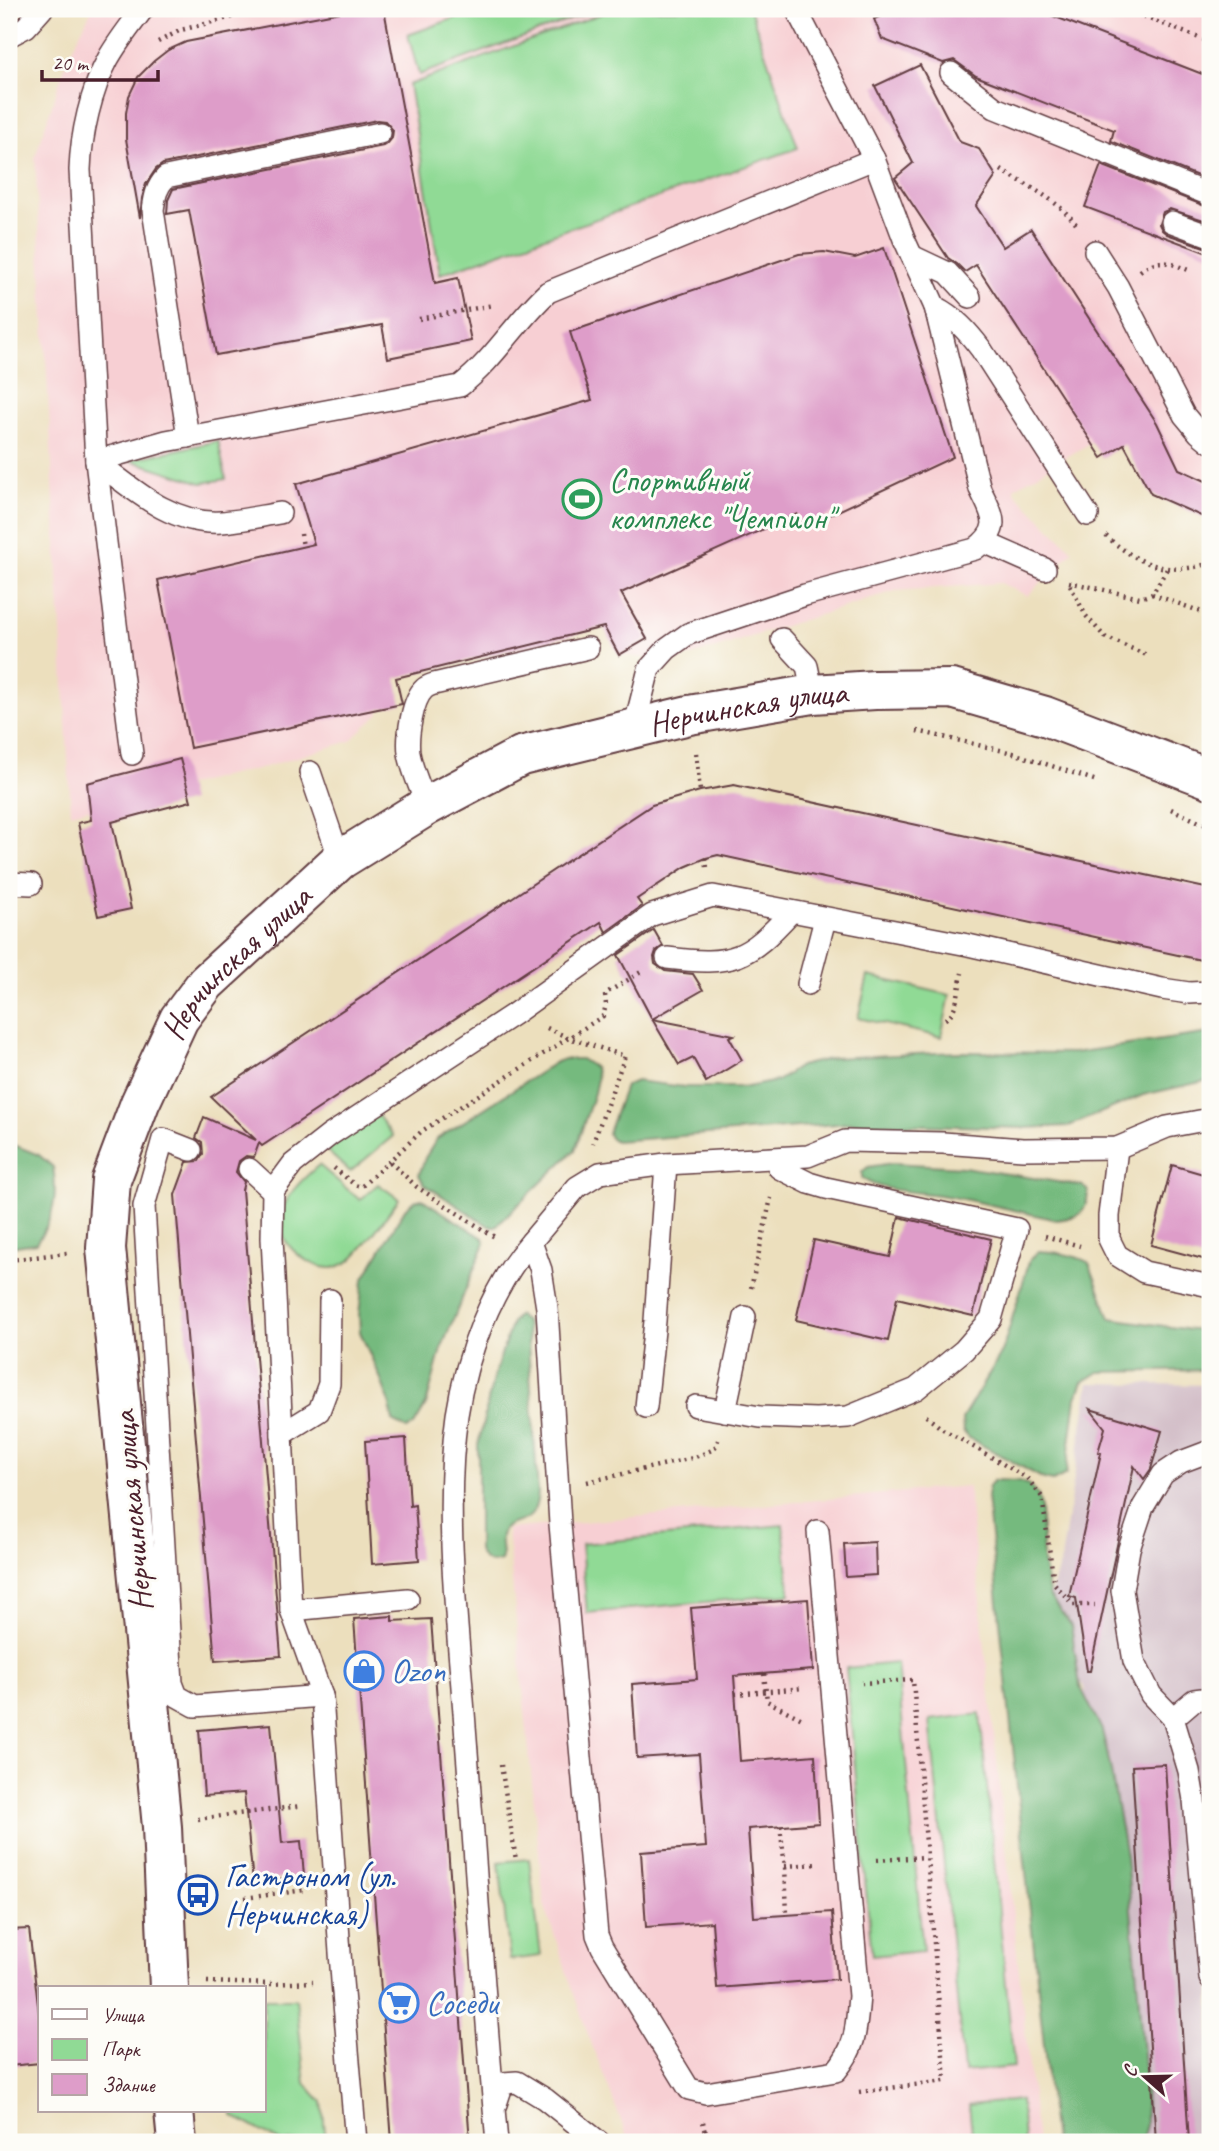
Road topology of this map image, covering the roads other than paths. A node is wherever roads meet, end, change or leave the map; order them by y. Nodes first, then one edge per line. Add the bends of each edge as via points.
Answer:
1 (42, 9) edge
2 (143, 9) edge
3 (796, 9) edge
4 (9, 36) edge
5 (951, 73) dead end
6 (380, 133) dead end
7 (874, 159) junction
8 (1210, 195) edge
9 (1172, 222) dead end
10 (1210, 236) edge
11 (1095, 251) road end
12 (912, 256) junction
13 (970, 297) dead end
14 (935, 307) junction
15 (188, 437) junction
16 (1210, 442) edge
17 (96, 461) junction
18 (280, 513) dead end
19 (1088, 515) road end
20 (984, 542) junction
21 (1045, 569) road end
22 (782, 639) dead end
23 (588, 648) dead end
24 (813, 694) junction
25 (634, 728) junction
26 (132, 754) dead end
27 (310, 772) dead end
28 (1210, 779) edge
29 (427, 806) junction
30 (340, 860) junction
31 (9, 883) edge
32 (31, 884) dead end
33 (791, 912) junction
34 (825, 919) junction
35 (667, 958) road end
36 (808, 984) dead end
37 (1210, 992) edge
38 (141, 1102) junction
39 (1210, 1119) edge
40 (163, 1139) junction
41 (1117, 1148) junction
42 (191, 1150) dead end
43 (781, 1163) junction
44 (666, 1164) junction
45 (249, 1169) dead end
46 (273, 1191) junction
47 (525, 1249) junction
48 (1210, 1286) edge
49 (330, 1300) dead end
50 (745, 1317) road end
51 (696, 1406) dead end
52 (646, 1407) dead end
53 (725, 1411) junction
54 (282, 1434) junction
55 (1210, 1451) edge
56 (818, 1531) dead end
57 (408, 1599) dead end
58 (291, 1610) junction
59 (322, 1696) junction
60 (1210, 1698) edge
61 (1173, 1718) junction
62 (1210, 1978) edge
63 (169, 1986) edge
64 (494, 2108) junction
65 (174, 2112) edge
66 (177, 2142) edge
67 (356, 2142) edge
68 (498, 2142) edge
69 (598, 2142) edge

1 - 4 lane via 26,27
2 - 17 lane via 105,65 80,146
3 - 7 lane
5 - 8 lane via 995,108
6 - 15 lane via 166,177 159,185 153,211
7 - 12 lane
7 - 15 lane via 548,292 460,386
9 - 10 lane
11 - 16 lane via 1184,415
12 - 13 lane via 948,273
12 - 14 lane
14 - 19 lane via 961,325 981,349
14 - 20 lane via 980,489 993,517 993,530
15 - 17 lane
17 - 18 lane via 150,502 195,522
17 - 26 lane
20 - 21 lane
20 - 25 lane via 975,549 805,595 688,635 649,668
22 - 24 lane via 807,666
23 - 29 lane via 424,689 408,738
24 - 25 street, Нерчинская улица
24 - 28 street, Нерчинская улица via 951,690 1045,716
25 - 29 street, Нерчинская улица via 521,756
27 - 30 lane
29 - 30 street, Нерчинская улица
30 - 38 street, Нерчинская улица via 206,983 179,1019
31 - 32 lane
33 - 34 lane
33 - 35 lane via 740,956 712,962
33 - 46 lane via 713,896 652,915 514,1014 330,1135 293,1164
34 - 36 lane
34 - 37 lane via 968,945 1162,989
38 - 40 lane
38 - 63 street, Нерчинская улица via 111,1181 106,1248 162,1827
39 - 41 lane via 1167,1127
40 - 42 lane
40 - 59 lane via 144,1206 172,1683 177,1696 195,1706
41 - 43 lane via 845,1141
41 - 48 lane via 1110,1216 1110,1239 1117,1255 1144,1272
43 - 44 lane
43 - 53 lane via 809,1183 826,1188 1017,1229 991,1319 964,1350 910,1392 848,1417 760,1417
44 - 47 lane via 600,1173 577,1187
44 - 52 lane
45 - 46 lane
46 - 54 lane
47 - 56 lane via 541,1270 547,1308 560,1524 597,1935 689,2089 706,2093 836,2071 854,2040 859,1996
47 - 64 lane via 499,1289 468,1360 452,1460 454,1573
49 - 54 lane via 330,1384 319,1411
50 - 53 lane
51 - 53 lane
54 - 58 lane
55 - 61 lane via 1163,1474 1143,1507 1122,1590 1134,1661 1150,1695
57 - 58 lane
58 - 59 lane
59 - 67 lane
60 - 61 lane via 1194,1700
61 - 62 lane via 1194,1800
64 - 68 lane
64 - 69 lane via 503,2083 517,2082
65 - 66 street

